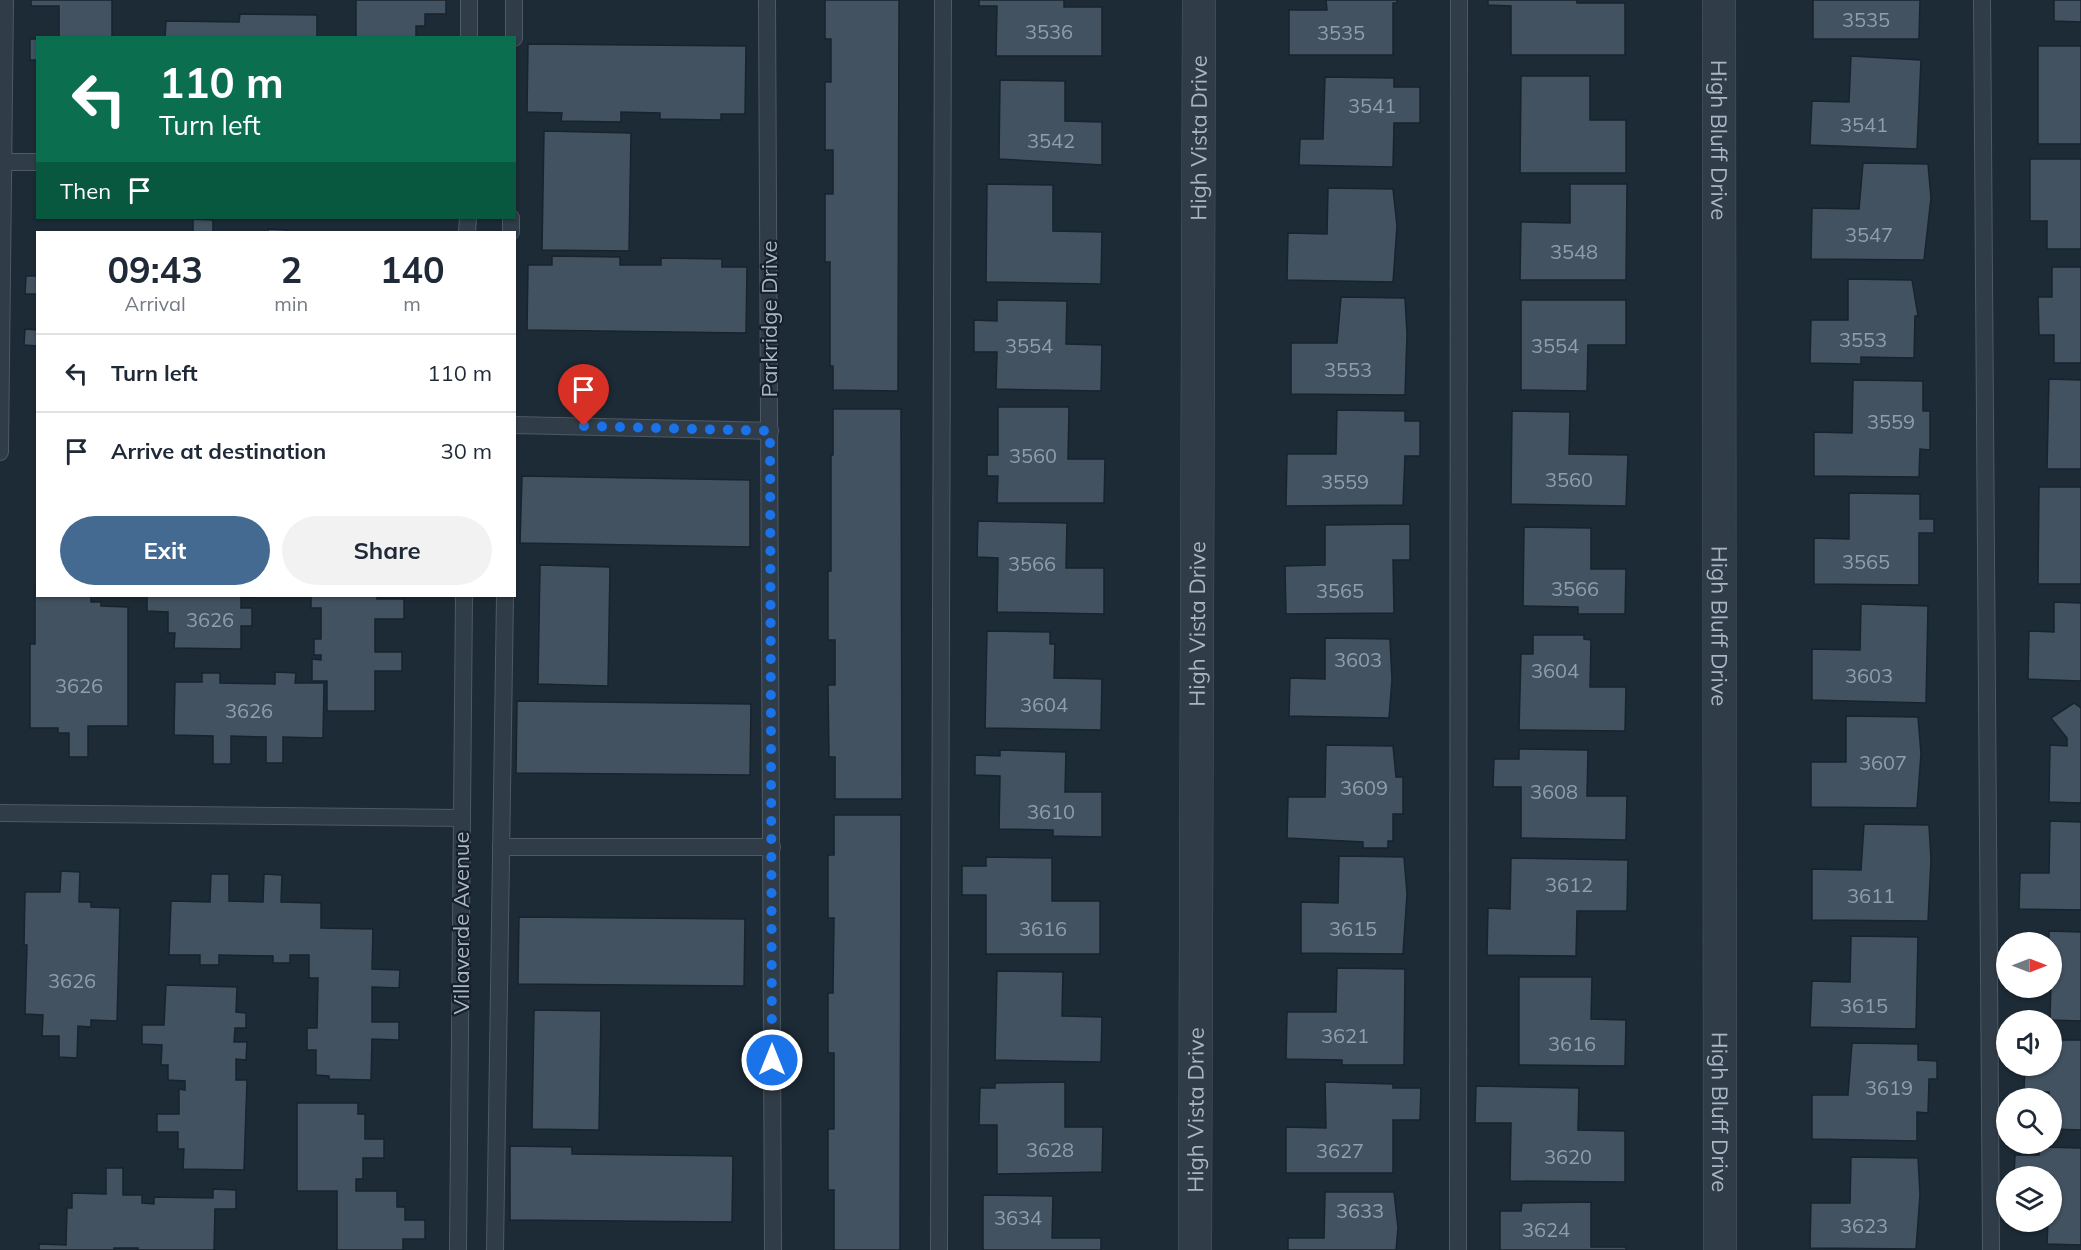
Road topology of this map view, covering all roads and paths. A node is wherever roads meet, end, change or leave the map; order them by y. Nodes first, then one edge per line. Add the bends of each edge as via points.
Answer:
1 (5, 0) edge
2 (470, 0) edge
3 (514, 0) edge
4 (767, 0) edge
5 (943, 0) edge
6 (1199, 0) edge
7 (1459, 0) edge
8 (1719, 0) edge
9 (1982, 0) edge
10 (469, 36) edge
11 (514, 36) edge
12 (2, 162) edge
13 (36, 162) edge
14 (516, 425) edge
15 (770, 431) junction
16 (0, 452) edge
17 (464, 597) edge
18 (505, 597) edge
19 (0, 813) edge
20 (462, 818) junction
21 (501, 847) junction
22 (772, 847) junction
23 (458, 1250) edge
24 (495, 1250) edge
25 (773, 1250) edge
26 (939, 1250) edge
27 (1195, 1250) edge
28 (1458, 1250) edge
29 (1720, 1250) edge
30 (1990, 1250) edge

1 - 12 lane
2 - 10 lane
3 - 11 lane
4 - 15 lane, Parkridge Drive
5 - 26 lane
6 - 27 street, High Vista Drive
7 - 28 lane
8 - 29 street, High Bluff Drive
9 - 30 lane
12 - 13 lane
12 - 16 lane
14 - 15 lane
15 - 22 lane, Parkridge Drive
17 - 20 lane, Villaverde Avenue
18 - 21 lane
19 - 20 lane
20 - 23 lane, Villaverde Avenue
21 - 22 lane
21 - 24 lane
22 - 25 lane, Parkridge Drive

